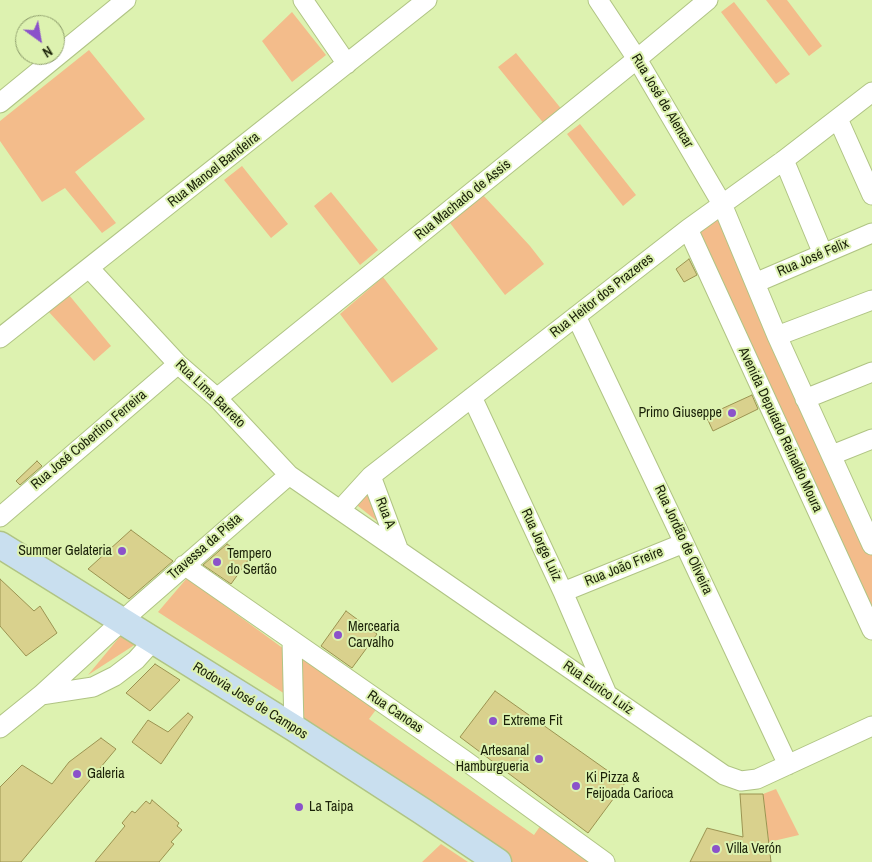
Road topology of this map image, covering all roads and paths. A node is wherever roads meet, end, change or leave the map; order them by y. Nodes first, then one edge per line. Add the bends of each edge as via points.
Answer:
1 (126, 0) edge
2 (304, 0) edge
3 (427, 0) edge
4 (598, 0) edge
5 (708, 0) edge
6 (638, 60) junction
7 (347, 64) junction
8 (872, 92) edge
9 (1, 101) edge
10 (838, 118) junction
11 (784, 160) junction
12 (872, 195) edge
13 (722, 204) junction
14 (688, 230) junction
15 (872, 233) edge
16 (823, 254) junction
17 (89, 268) junction
18 (755, 283) junction
19 (872, 300) edge
20 (576, 316) junction
21 (777, 336) junction
22 (0, 338) edge
23 (178, 364) junction
24 (872, 372) edge
25 (472, 397) junction
26 (216, 398) junction
27 (806, 399) junction
28 (872, 439) edge
29 (832, 455) junction
30 (289, 475) junction
31 (371, 476) junction
32 (3, 509) edge
33 (340, 510) junction
34 (866, 514) edge
35 (684, 543) junction
36 (0, 545) edge
37 (872, 545) edge
38 (399, 551) junction
39 (184, 565) junction
40 (563, 592) junction
41 (122, 621) junction
42 (872, 630) edge
43 (154, 640) junction
44 (292, 641) junction
45 (607, 694) junction
46 (41, 695) junction
47 (872, 726) edge
48 (0, 728) edge
49 (294, 728) junction
50 (788, 765) junction
51 (498, 862) edge
52 (605, 862) edge

1 - 9 street
2 - 7 street
3 - 7 street, Rua Manoel Bandeira
4 - 6 street, Rua José de Alencar
5 - 6 street, Rua Machado de Assis
6 - 13 street, Rua José de Alencar
6 - 26 street, Rua Machado de Assis
7 - 17 street, Rua Manoel Bandeira
8 - 10 street, Rua Heitor dos Prazeres
10 - 11 street, Rua Heitor dos Prazeres
10 - 12 street
11 - 13 street, Rua Heitor dos Prazeres
11 - 16 street
13 - 14 street, Rua Heitor dos Prazeres
13 - 18 street
14 - 20 street, Rua Heitor dos Prazeres
14 - 42 street, Avenida Deputado Reinaldo Moura
15 - 16 street, Rua José Felix
16 - 18 street, Rua José Felix
17 - 22 street, Rua Manoel Bandeira
17 - 23 street, Rua Lima Barreto
18 - 21 street
19 - 21 street
20 - 25 street, Rua Heitor dos Prazeres
20 - 35 street, Rua Jordão de Oliveira
21 - 27 street
23 - 26 street, Rua Lima Barreto
23 - 32 street, Rua José Cobertino Ferreira
24 - 27 street
25 - 31 street, Rua Heitor dos Prazeres
25 - 40 street, Rua Jorge Luiz
26 - 30 street, Rua Lima Barreto
27 - 29 street
28 - 29 street
29 - 34 street
30 - 33 street, Rua Lima Barreto
30 - 39 street, Travessa da Pista
31 - 33 street, Rua Heitor dos Prazeres
31 - 38 street, Rua A
33 - 38 street, Rua Eurico Luiz
34 - 37 street
35 - 40 street, Rua João Freire
35 - 50 street, Rua Jordão de Oliveira
36 - 41 main road, Rodovia José de Campos
38 - 45 street, Rua Eurico Luiz
39 - 41 street, Travessa da Pista
39 - 44 street, Rua Canoas
40 - 45 street, Rua Jorge Luiz
41 - 43 main road, Rodovia José de Campos
41 - 46 street, Travessa da Pista
43 - 46 street via 115,676 92,687
43 - 49 main road, Rodovia José de Campos
44 - 49 street
44 - 52 street, Rua Canoas
45 - 50 street, Rua Eurico Luiz via 724,775 741,781 757,779
46 - 48 street, Travessa da Pista
47 - 50 street, Rua Eurico Luiz
49 - 51 main road, Rodovia José de Campos

